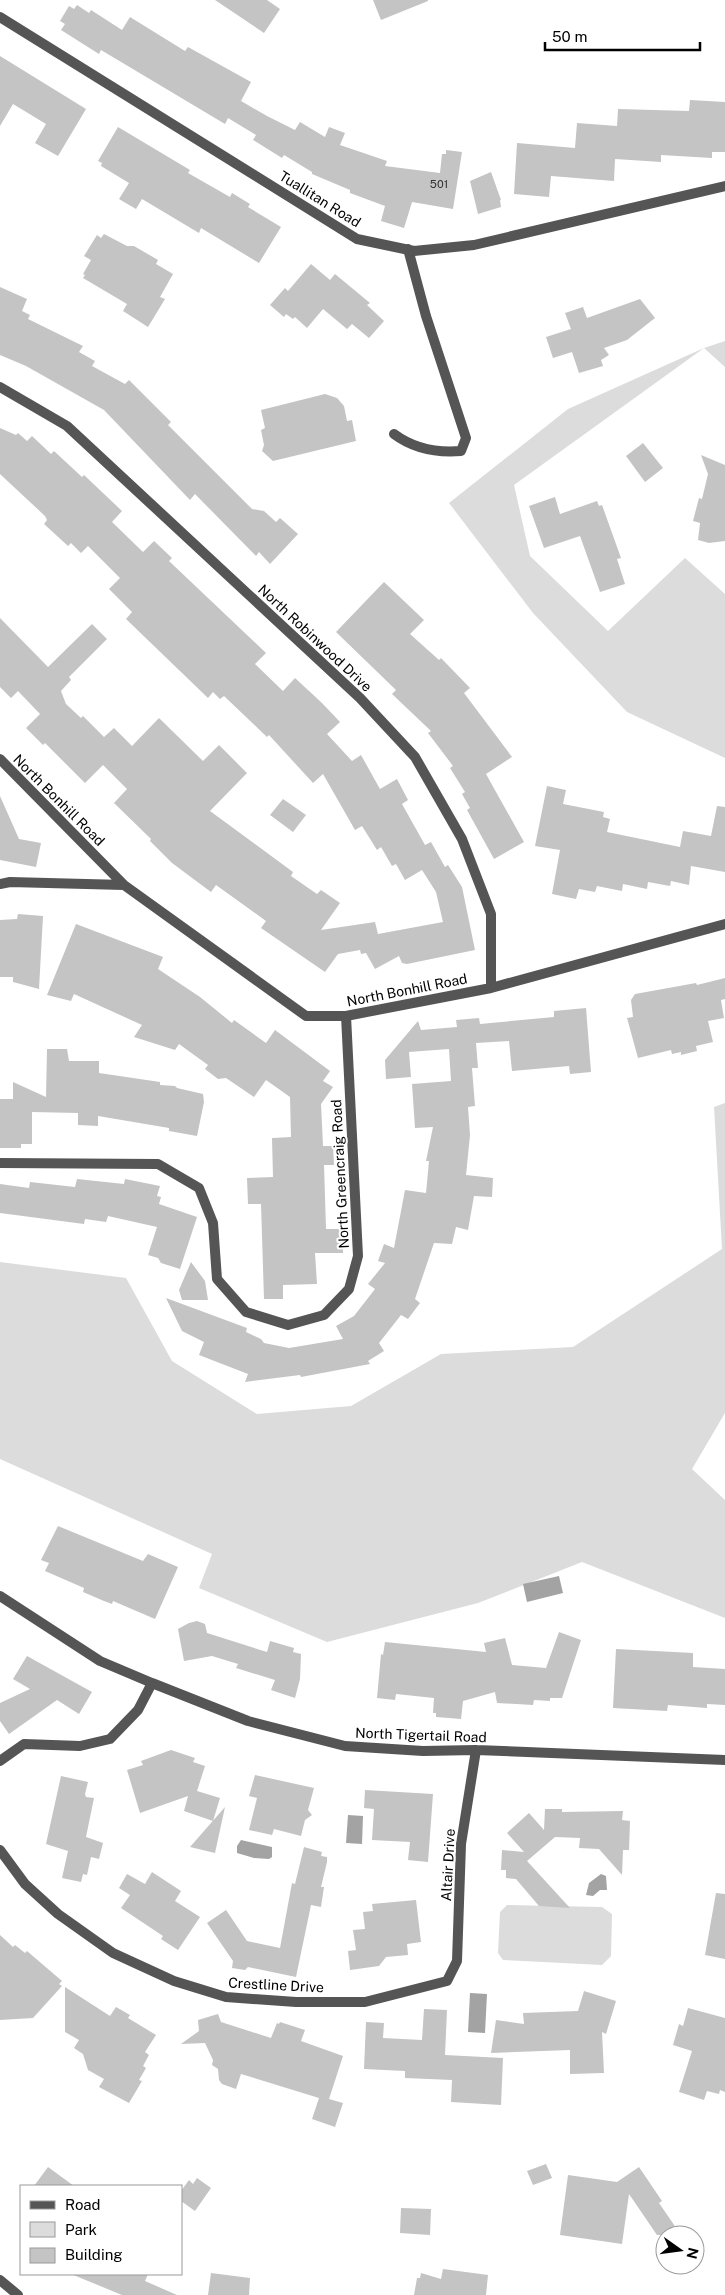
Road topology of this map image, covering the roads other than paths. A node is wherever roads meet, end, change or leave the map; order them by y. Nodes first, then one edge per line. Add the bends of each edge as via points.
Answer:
1 (0, 16) edge
2 (725, 186) edge
3 (408, 250) junction
4 (0, 387) edge
5 (394, 434) dead end
6 (0, 759) edge
7 (0, 884) edge
8 (124, 885) junction
9 (725, 924) edge
10 (490, 988) junction
11 (346, 1016) junction
12 (0, 1163) edge
13 (0, 1596) edge
14 (152, 1684) junction
15 (476, 1750) junction
16 (725, 1760) edge
17 (0, 1761) edge
18 (0, 1850) edge
19 (447, 1981) joint
20 (0, 2280) edge
21 (18, 2295) edge

1 - 3 street, Tuallitan Road via 357,239
2 - 3 street, Tuallitan Road via 474,245
3 - 5 street via 466,438 461,451 447,452 406,443
4 - 10 street, North Robinwood Drive via 68,426 360,698 414,757 462,840 491,914
6 - 8 street, North Bonhill Road
7 - 8 street
8 - 11 street, North Bonhill Road via 306,1016
9 - 10 street, North Bonhill Road
10 - 11 street, North Bonhill Road
11 - 12 street, North Greencraig Road via 358,1256 349,1289 324,1315 288,1325 246,1312 217,1278 213,1223 200,1188 158,1164
13 - 14 street, North Tigertail Road via 100,1661
14 - 15 street, North Tigertail Road via 248,1722 345,1746 423,1751
14 - 17 street via 138,1710 110,1739 80,1746 24,1744
15 - 16 street, North Tigertail Road
15 - 19 street, Altair Drive via 461,1844 457,1961
18 - 19 street, Crestline Drive via 38,1896 113,1953 174,1981 226,1997 365,2002
20 - 21 street

